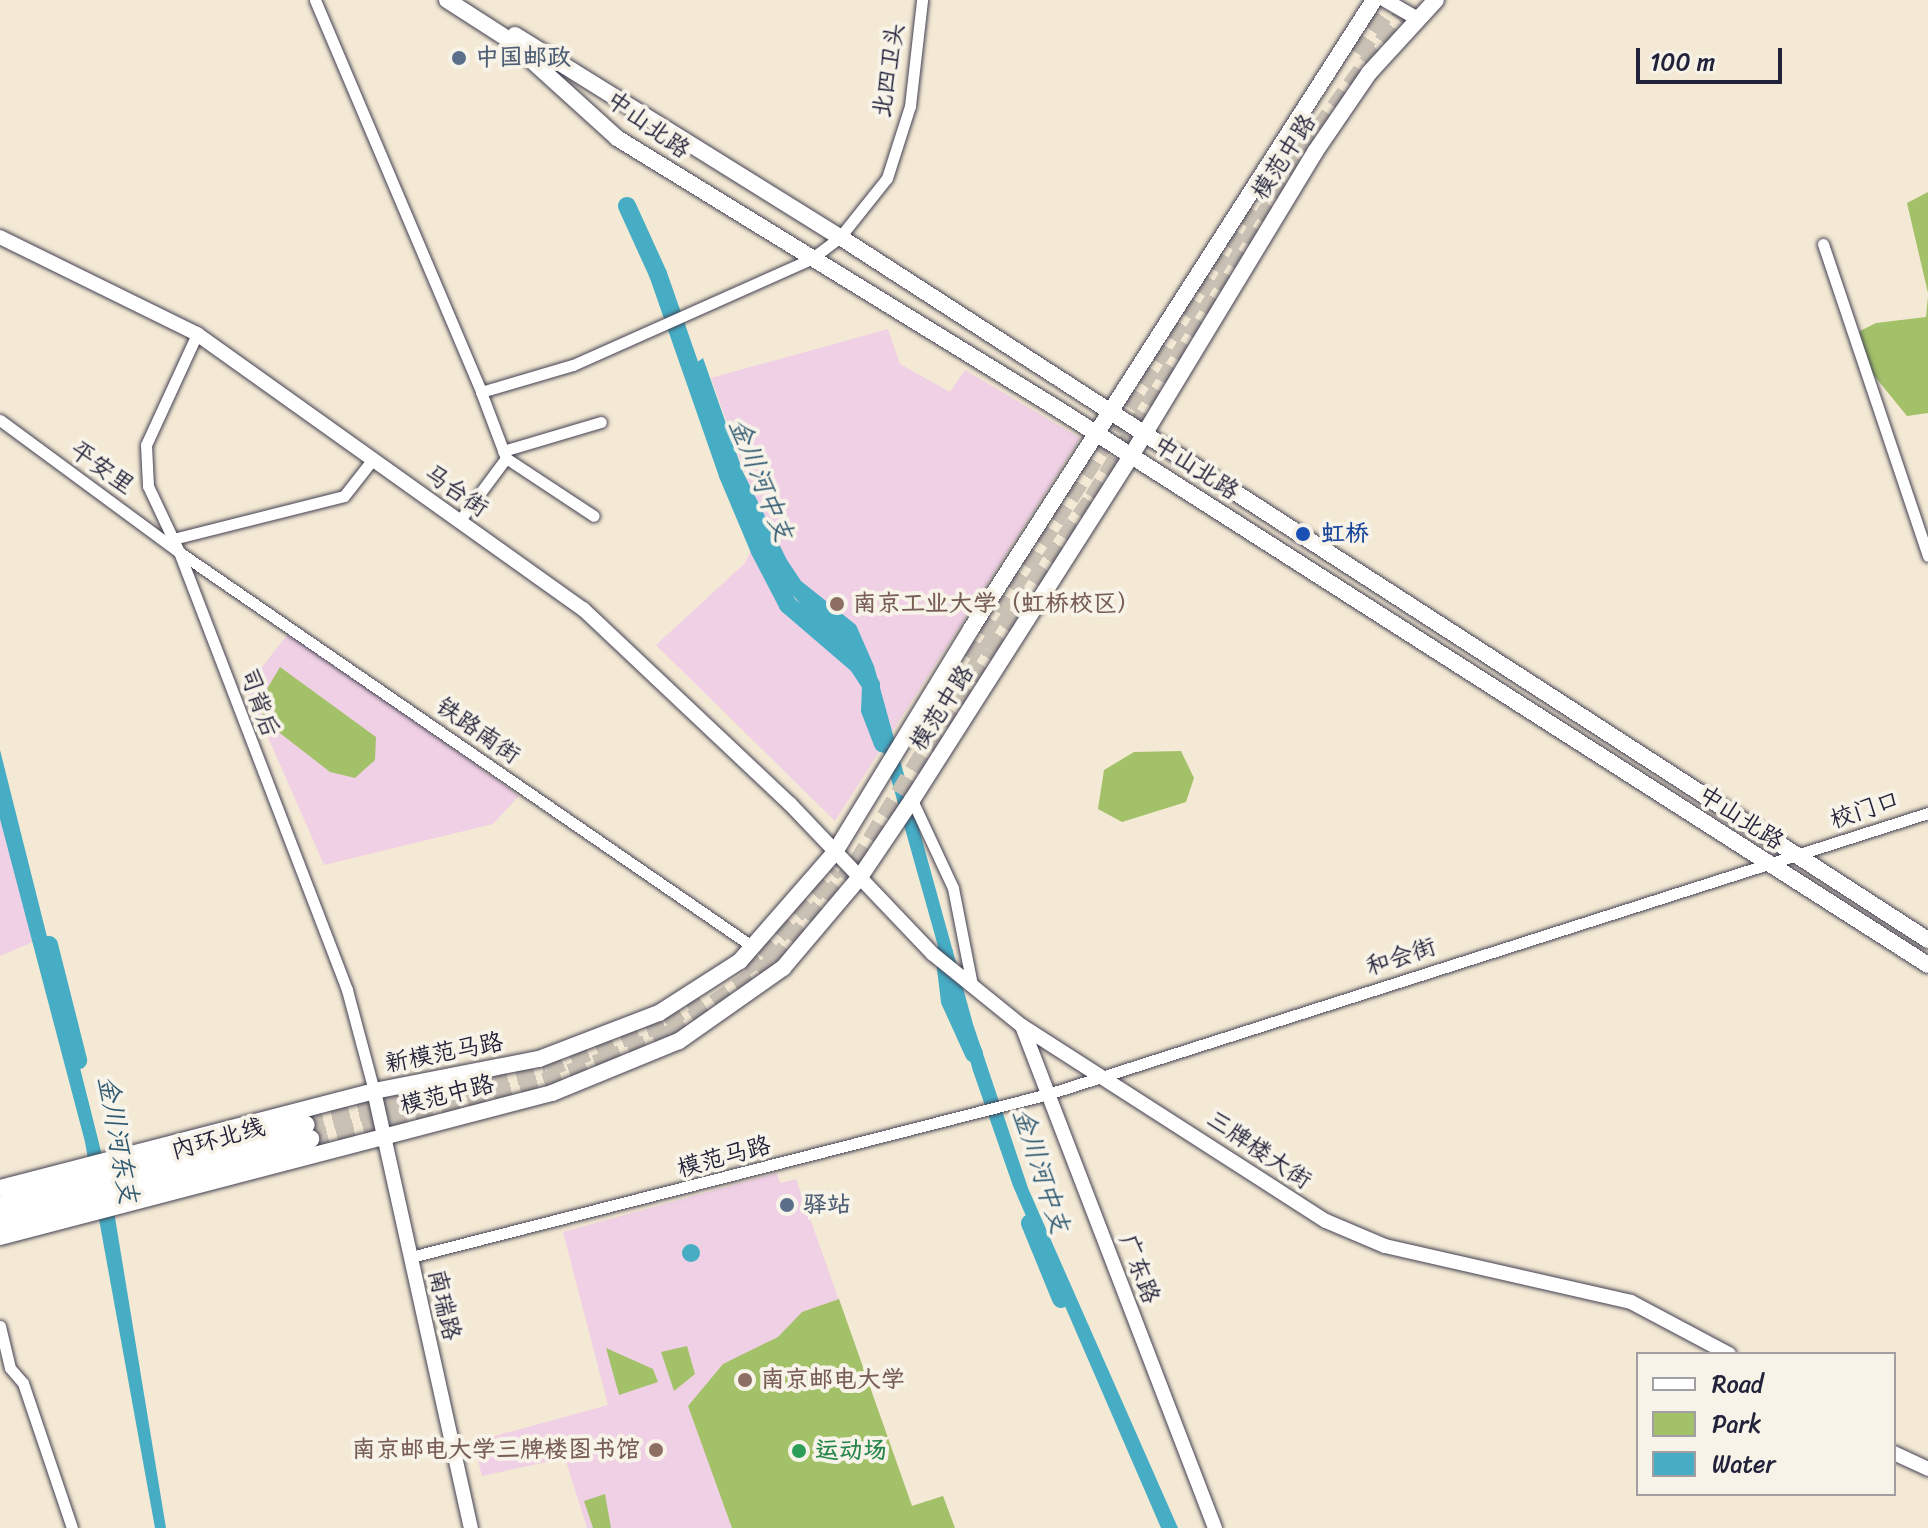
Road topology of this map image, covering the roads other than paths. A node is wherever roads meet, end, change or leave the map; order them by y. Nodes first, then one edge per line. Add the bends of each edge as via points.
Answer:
1 (315, 0) edge
2 (447, 0) edge
3 (461, 0) edge
4 (922, 0) edge
5 (1374, 0) edge
6 (1385, 0) edge
7 (1407, 0) edge
8 (1436, 0) edge
9 (1418, 19) junction
10 (0, 237) edge
11 (840, 237) junction
12 (1823, 244) dead end
13 (811, 259) junction
14 (197, 334) junction
15 (481, 392) junction
16 (1112, 415) junction
17 (0, 420) edge
18 (601, 422) dead end
19 (1143, 435) junction
20 (1099, 436) junction
21 (505, 455) junction
22 (1131, 456) junction
23 (373, 459) junction
24 (594, 516) dead end
25 (460, 520) junction
26 (173, 539) junction
27 (179, 552) junction
28 (1928, 556) edge
29 (912, 800) junction
30 (1928, 813) edge
31 (835, 852) junction
32 (1794, 857) junction
33 (1769, 865) junction
34 (860, 877) junction
35 (1928, 940) edge
36 (753, 947) junction
37 (1928, 965) edge
38 (972, 985) junction
39 (1022, 1026) junction
40 (1102, 1075) junction
41 (374, 1091) junction
42 (1048, 1094) junction
43 (384, 1136) junction
44 (133, 1162) junction
45 (0, 1188) edge
46 (63, 1195) junction
47 (0, 1198) edge
48 (0, 1205) edge
49 (0, 1223) edge
50 (0, 1237) edge
51 (411, 1257) junction
52 (0, 1326) edge
53 (1725, 1352) edge
54 (5, 1369) edge
55 (1896, 1454) edge
56 (1928, 1469) edge
57 (72, 1528) edge
58 (471, 1528) edge
59 (1215, 1528) edge

1 - 15 street
2 - 13 main road, 中山北路 via 509,40 617,138
3 - 11 main road, 中山北路
4 - 11 street, 北四卫头 via 910,106 887,178
5 - 16 main road, 模范中路
6 - 9 street
7 - 9 street
8 - 9 main road, 模范中路
9 - 19 main road, 模范中路 via 1369,73 1315,152
10 - 14 street, 马台街
11 - 13 street, 北四卫头
11 - 16 main road, 中山北路
12 - 28 street
13 - 15 street, 北四卫头 via 573,365
13 - 20 main road, 中山北路
14 - 23 street, 马台街
14 - 26 street, 司背后 via 146,445 148,486
15 - 21 street
16 - 19 main road, 中山北路
16 - 20 main road, 模范中路
17 - 27 street, 平安里
18 - 21 street
19 - 22 main road, 模范中路
19 - 32 main road, 中山北路
20 - 22 main road, 中山北路
20 - 31 main road, 模范中路 via 963,641
21 - 24 street
21 - 25 street
22 - 29 main road, 模范中路
22 - 33 main road, 中山北路
23 - 25 street, 马台街
23 - 26 street via 344,496
25 - 31 street, 马台街 via 583,609
26 - 27 street, 司背后
27 - 36 street, 铁路南街
27 - 41 street, 司背后 via 347,990
29 - 34 main road, 模范中路
29 - 38 street via 953,888
30 - 32 street, 校门口
31 - 34 street, 三牌楼大街
31 - 36 main road, 新模范马路
32 - 33 street, 校门口
32 - 35 main road, 中山北路
33 - 37 main road, 中山北路
33 - 40 street, 和会街
34 - 38 street, 三牌楼大街 via 933,954
34 - 43 main road, 模范中路 via 783,968 679,1041 552,1093
36 - 41 main road, 新模范马路 via 725,972 659,1013 539,1059
38 - 39 street, 三牌楼大街
39 - 40 street, 三牌楼大街
39 - 42 street, 广东路
40 - 42 street, 和会街
40 - 53 street, 三牌楼大街 via 1326,1221 1385,1246 1631,1302
41 - 43 street, 南瑞路
41 - 44 main road, 新模范马路
42 - 51 street, 模范马路
42 - 59 street, 广东路
43 - 46 main road, 模范中路 via 140,1201
43 - 51 street, 南瑞路
44 - 46 highway, 内环北线
44 - 46 highway, 内环北线 via 308,1132 123,1190
45 - 46 main road
46 - 47 highway
46 - 48 highway, 内环北线
46 - 49 highway, 内环北线
46 - 50 main road
51 - 58 street, 南瑞路
52 - 54 street
54 - 57 street via 23,1383
55 - 56 street

